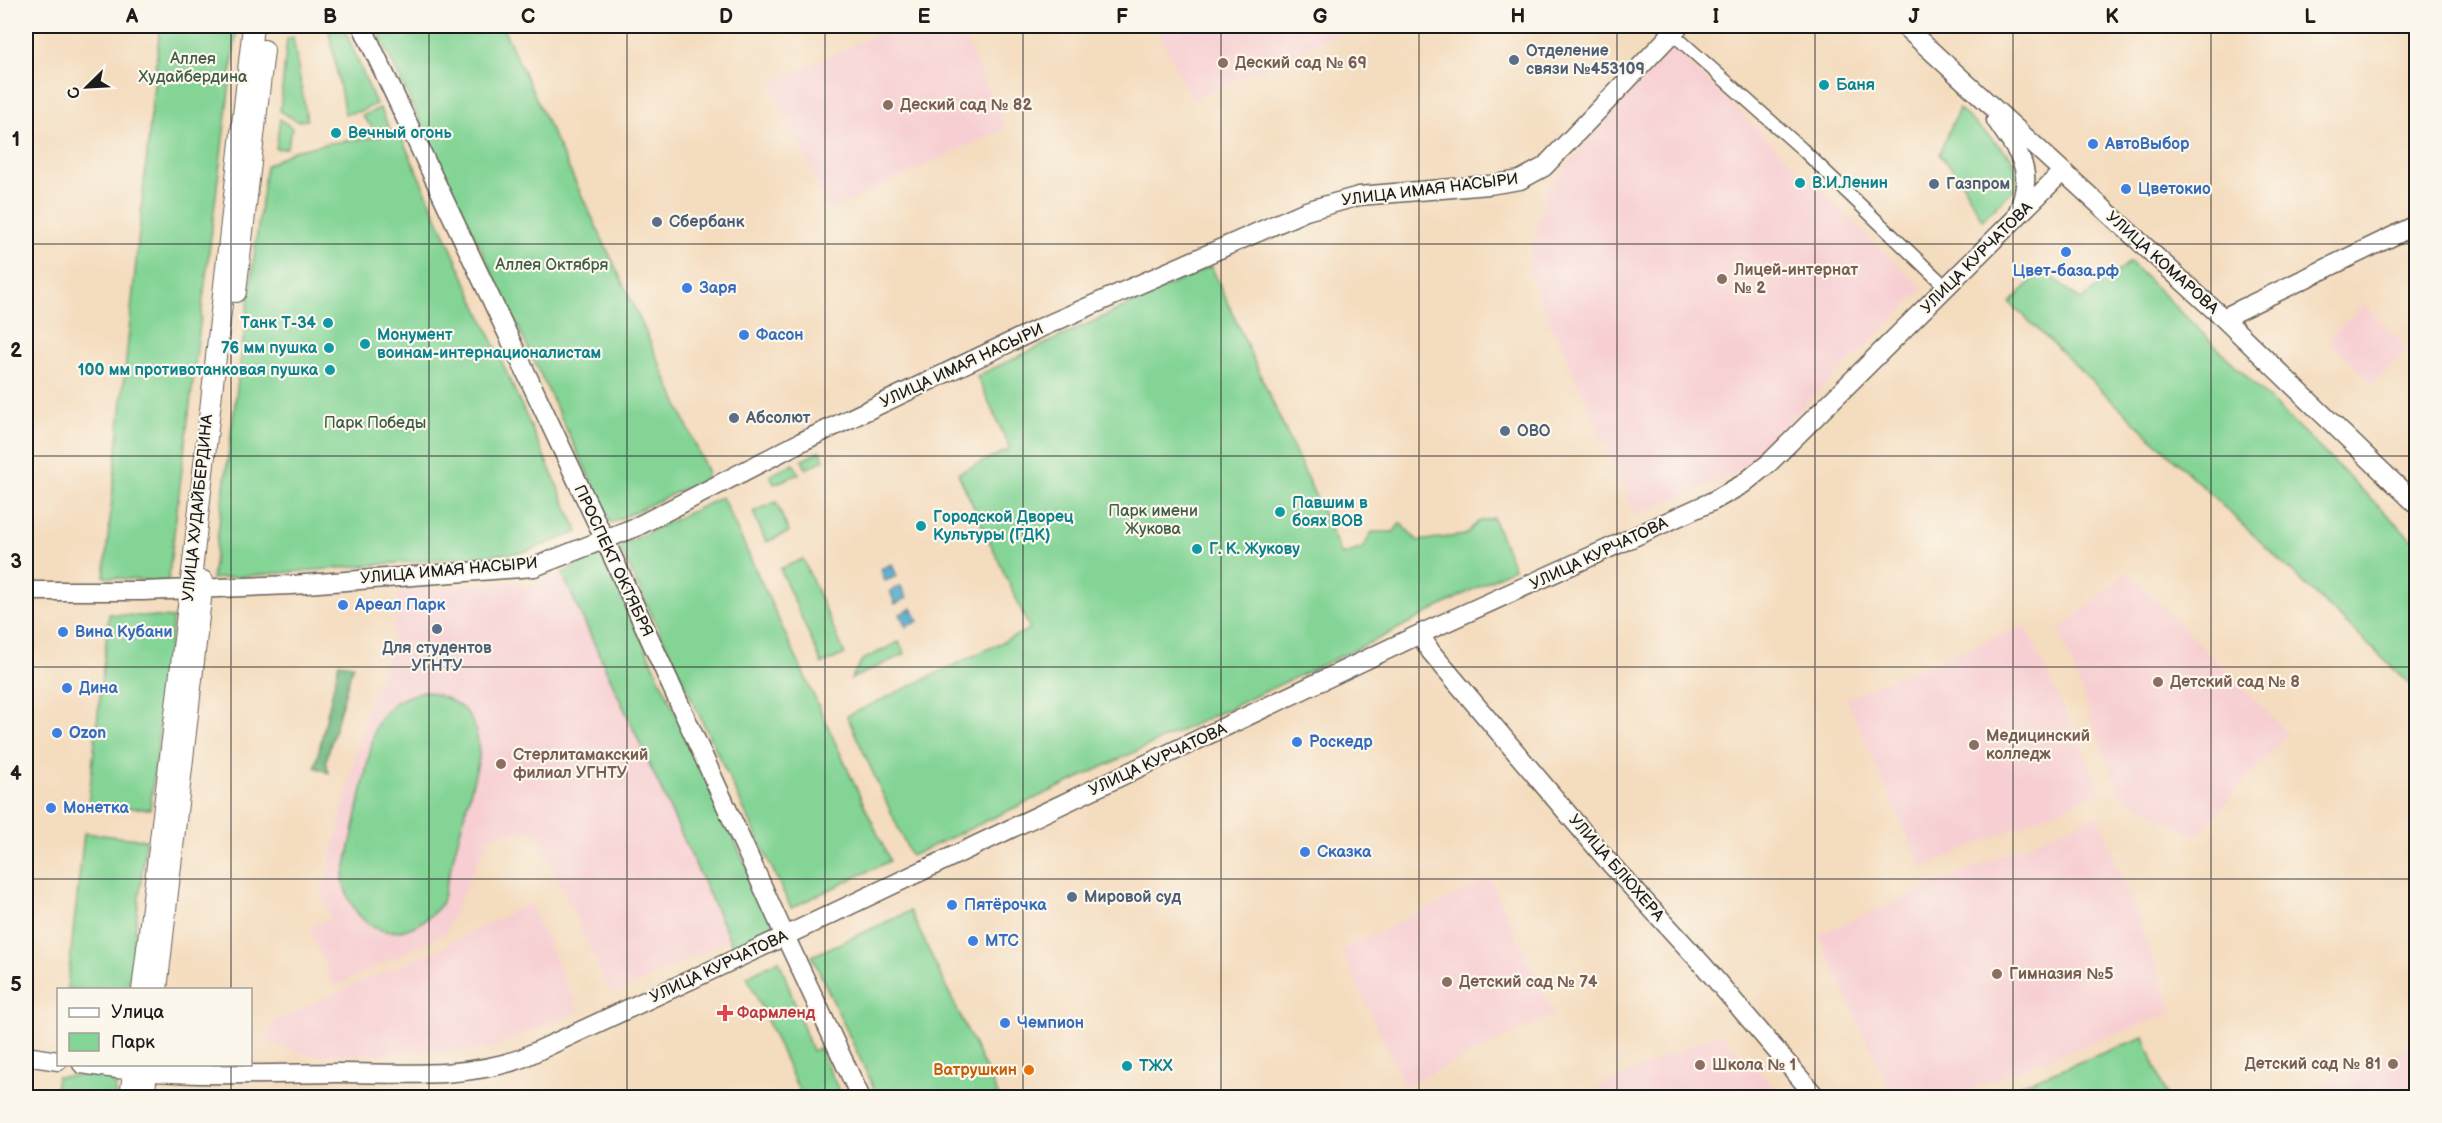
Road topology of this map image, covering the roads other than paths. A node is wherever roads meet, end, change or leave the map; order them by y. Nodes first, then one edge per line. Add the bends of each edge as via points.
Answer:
1 (253, 26) edge
2 (267, 26) edge
3 (362, 26) edge
4 (1904, 26) edge
5 (1672, 28) edge
6 (1982, 98) junction
7 (2062, 172) junction
8 (2014, 222) junction
9 (2416, 225) edge
10 (1947, 288) junction
11 (2223, 318) junction
12 (2416, 504) edge
13 (605, 540) junction
14 (196, 588) junction
15 (26, 591) edge
16 (1420, 634) junction
17 (785, 936) junction
18 (142, 988) edge
19 (157, 988) edge
20 (26, 1056) edge
21 (57, 1061) edge
22 (102, 1066) edge
23 (141, 1068) edge
24 (130, 1098) edge
25 (144, 1098) edge
26 (861, 1098) edge
27 (1817, 1098) edge

1 - 14 main road, УЛИЦА ХУДАЙБЕРДИНА
2 - 14 main road, УЛИЦА ХУДАЙБЕРДИНА
3 - 13 street, ПРОСПЕКТ ОКТЯБРЯ
4 - 6 street, УЛИЦА КОМАРОВА
5 - 10 street
5 - 13 street, УЛИЦА ИМАЯ НАСЫРИ via 1532,176 1495,185 1359,196 1306,212 1040,328
6 - 7 street, УЛИЦА КОМАРОВА
6 - 8 street via 2025,170 2026,185
7 - 8 street, УЛИЦА КУРЧАТОВА
7 - 11 street, УЛИЦА КОМАРОВА
8 - 10 street, УЛИЦА КУРЧАТОВА
9 - 11 street
10 - 16 street, УЛИЦА КУРЧАТОВА via 1743,484 1636,537
11 - 12 street, УЛИЦА КОМАРОВА
13 - 14 street, УЛИЦА ИМАЯ НАСЫРИ via 534,567
13 - 17 street, ПРОСПЕКТ ОКТЯБРЯ
14 - 15 street, УЛИЦА ИМАЯ НАСЫРИ
14 - 18 main road, УЛИЦА ХУДАЙБЕРДИНА
14 - 19 main road, УЛИЦА ХУДАЙБЕРДИНА
16 - 17 street, УЛИЦА КУРЧАТОВА
16 - 27 street, УЛИЦА БЛЮХЕРА via 1607,860
17 - 23 street, УЛИЦА КУРЧАТОВА via 494,1068 443,1072
17 - 26 street, ПРОСПЕКТ ОКТЯБРЯ
20 - 21 street
22 - 23 street, УЛИЦА КУРЧАТОВА
23 - 24 main road
23 - 25 main road

